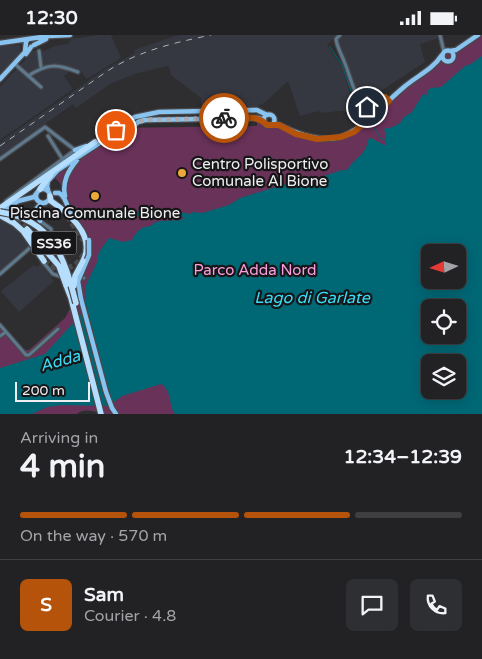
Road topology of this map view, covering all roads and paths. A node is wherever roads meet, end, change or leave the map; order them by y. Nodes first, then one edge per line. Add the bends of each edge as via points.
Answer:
1 (70, 35) edge
2 (340, 35) edge
3 (440, 35) edge
4 (478, 35) edge
5 (49, 36) edge
6 (62, 36) edge
7 (0, 43) edge
8 (30, 43) junction
9 (456, 50) junction
10 (39, 51) dead end
11 (446, 52) junction
12 (453, 56) junction
13 (446, 61) junction
14 (437, 63) junction
15 (16, 65) junction
16 (41, 67) junction
17 (78, 72) dead end
18 (28, 75) junction
19 (0, 79) edge
20 (0, 83) edge
21 (41, 87) dead end
22 (389, 101) junction
23 (267, 115) junction
24 (274, 119) junction
25 (264, 121) junction
26 (121, 125) junction
27 (270, 125) junction
28 (279, 125) junction
29 (116, 130) junction
30 (128, 131) junction
31 (48, 136) dead end
32 (118, 136) junction
33 (95, 142) junction
34 (75, 150) junction
35 (82, 153) junction
36 (0, 159) edge
37 (63, 160) junction
38 (59, 169) junction
39 (38, 191) junction
40 (50, 193) junction
41 (65, 198) junction
42 (18, 201) junction
43 (42, 203) junction
44 (0, 211) edge
45 (14, 214) dead end
46 (38, 220) joint
47 (26, 229) tunnel mouth
48 (51, 237) dead end
49 (88, 240) junction
50 (45, 241) dead end
51 (30, 247) junction
52 (44, 261) tunnel mouth
53 (0, 274) edge
54 (62, 277) dead end
55 (72, 277) dead end
56 (84, 278) dead end
57 (71, 298) junction
58 (78, 301) junction
59 (0, 325) edge
60 (58, 329) dead end
61 (6, 332) junction
62 (0, 336) edge
63 (102, 413) edge
64 (116, 414) edge

1 - 6 main road
2 - 22 street via 336,39 337,46 363,104 372,106 385,97
3 - 11 street
4 - 9 main road
5 - 6 main road
5 - 8 main road
7 - 8 main road
8 - 15 main road
8 - 19 main road
9 - 11 main road
9 - 12 main road
10 - 16 street
11 - 12 main road
11 - 13 main road
11 - 14 main road
12 - 13 main road
13 - 14 main road
14 - 22 main road
15 - 18 street
15 - 20 main road
16 - 17 street via 60,65
16 - 18 street
18 - 21 street
22 - 28 main road via 354,132 341,137 305,137
23 - 24 main road
23 - 25 main road
23 - 26 main road via 257,110 159,112 134,117
24 - 27 main road
24 - 28 main road
25 - 27 main road
25 - 30 main road via 257,118 153,119 138,122
26 - 29 main road
26 - 30 main road
27 - 28 main road
29 - 32 main road
29 - 33 main road
30 - 32 main road via 124,136
31 - 37 street
32 - 35 main road
33 - 34 main road
33 - 35 highway
34 - 36 street via 45,127
34 - 37 street
35 - 38 highway
35 - 41 main road via 67,174 63,187
37 - 44 street
38 - 39 highway
38 - 40 main road via 48,181
38 - 44 highway
39 - 40 main road
39 - 42 main road via 34,197
39 - 43 main road via 37,198
40 - 41 main road via 61,193
40 - 43 main road via 48,201
40 - 49 highway via 51,201 69,215
41 - 49 main road via 67,209
42 - 44 main road
42 - 45 main road
43 - 46 main road via 37,208
44 - 52 highway, bridge via 23,231
44 - 57 highway, SS36, bridge via 27,225 49,243 62,266
44 - 58 highway, SS36, bridge via 25,220 49,238 65,263
46 - 48 street via 51,229
47 - 57 highway, bridge via 59,266
49 - 58 highway, bridge via 86,255 74,279
50 - 51 street
51 - 53 street
51 - 54 street via 53,274
55 - 56 street
57 - 63 highway, SS36
58 - 63 highway, SS36
58 - 64 main road
59 - 61 street
60 - 61 street via 29,355
61 - 62 street

